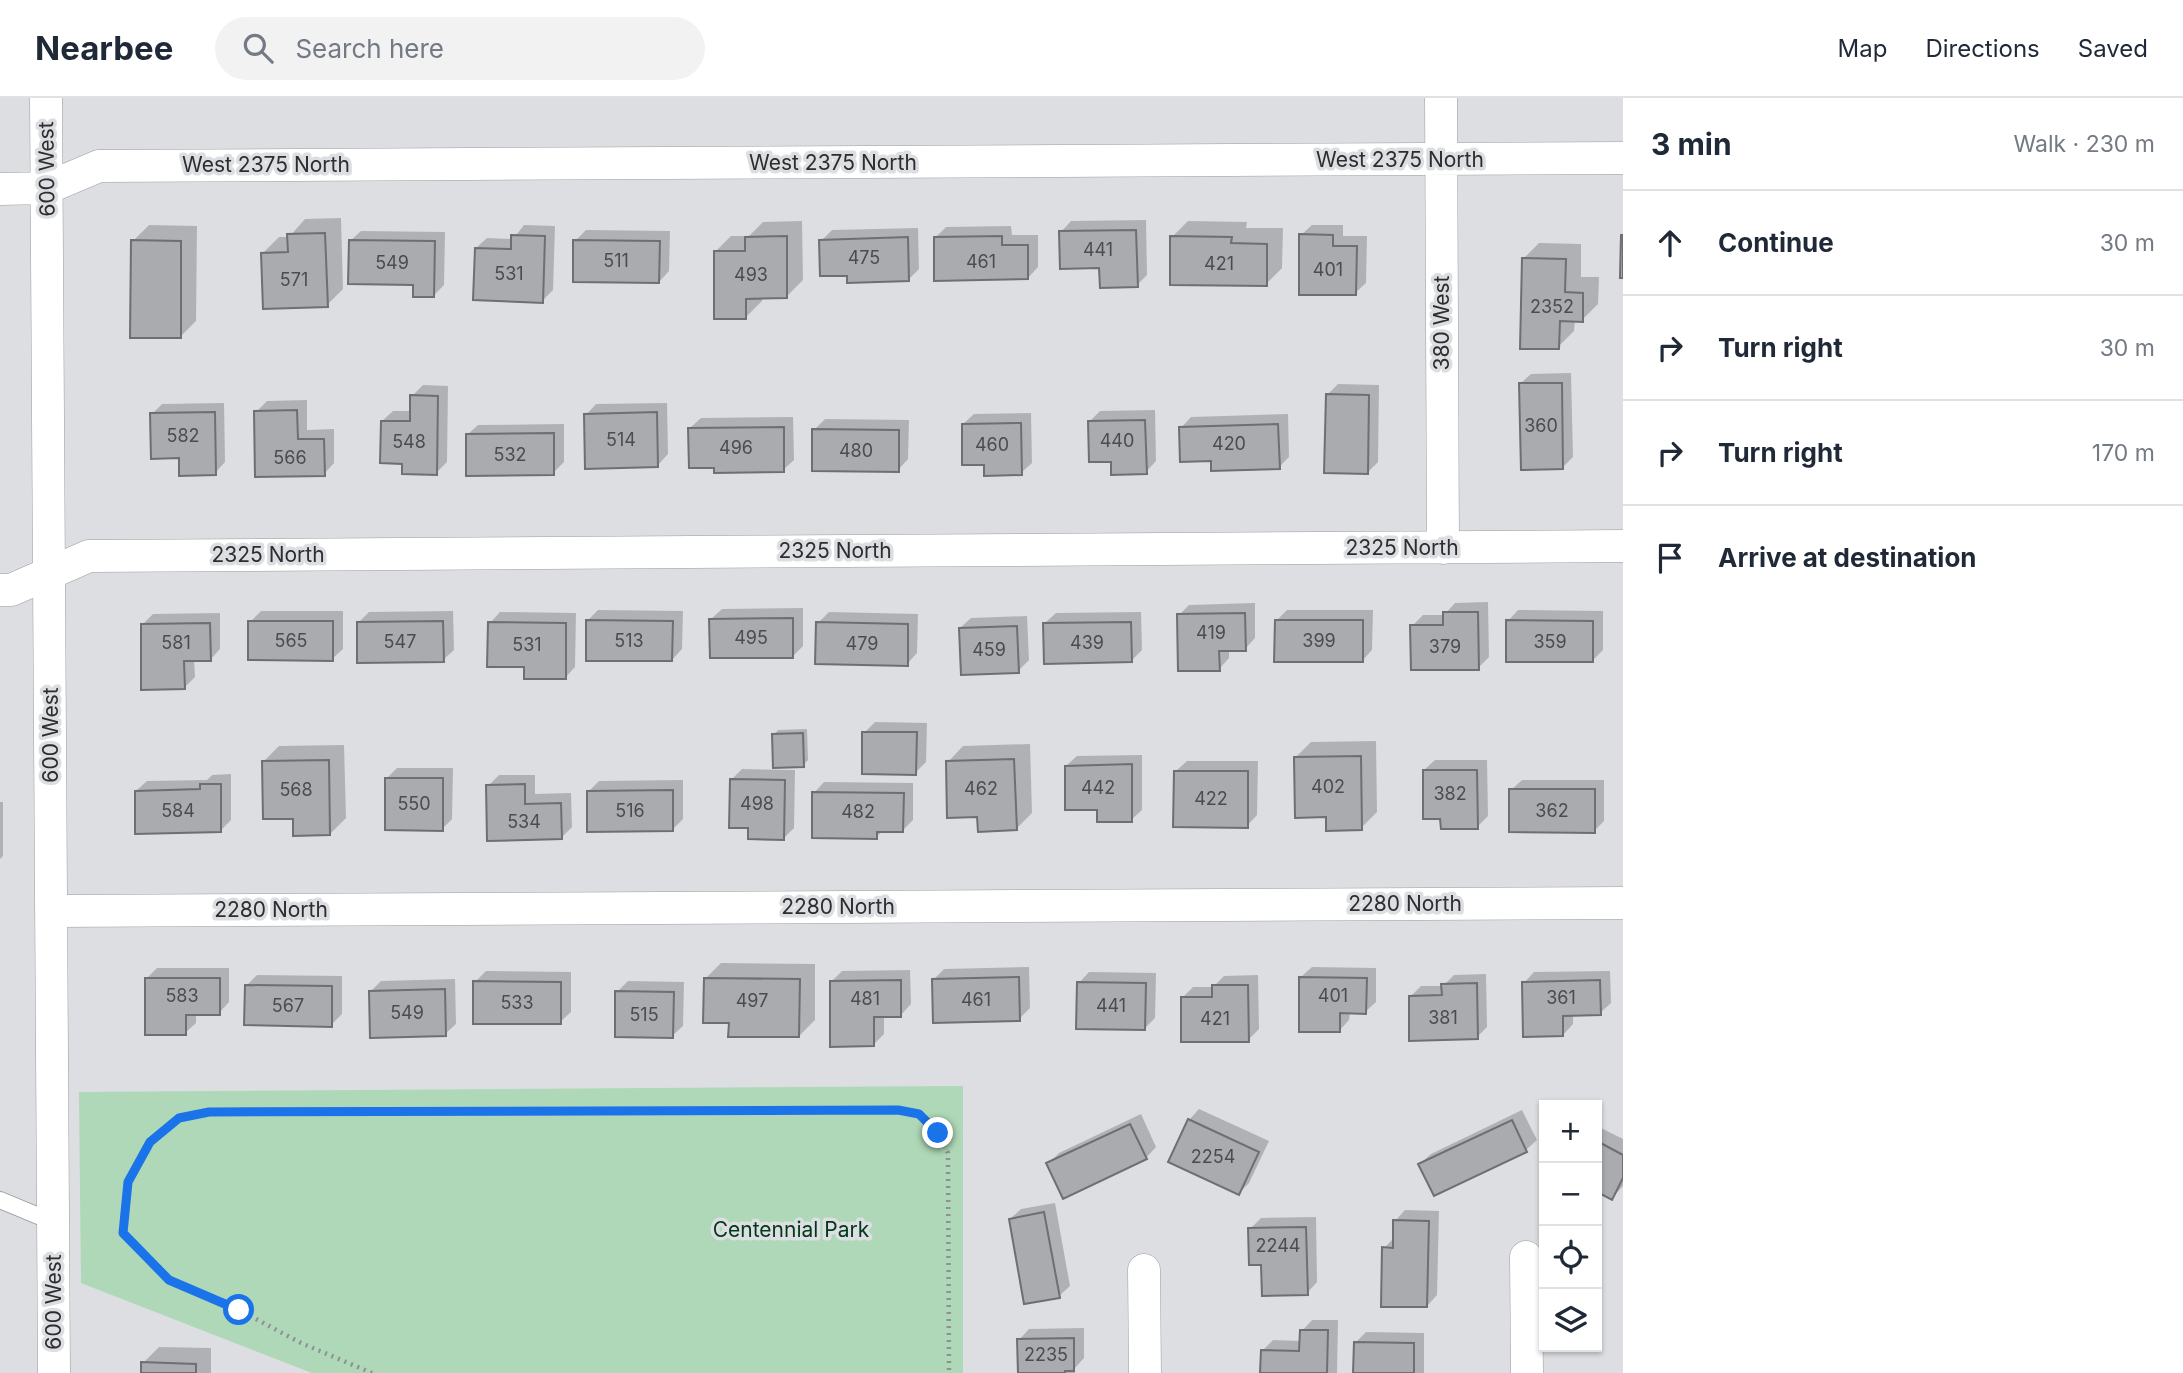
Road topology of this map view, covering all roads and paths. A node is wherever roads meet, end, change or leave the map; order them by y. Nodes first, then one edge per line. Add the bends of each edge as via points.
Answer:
1 (46, 98) edge
2 (1441, 98) edge
3 (1623, 158) edge
4 (1441, 160) junction
5 (47, 188) junction
6 (0, 189) edge
7 (1623, 546) edge
8 (1443, 548) junction
9 (50, 573) junction
10 (0, 590) edge
11 (1623, 903) edge
12 (53, 911) junction
13 (0, 1200) edge
14 (54, 1222) junction
15 (1526, 1257) dead end
16 (1144, 1270) dead end
17 (54, 1373) edge
18 (372, 1373) edge
19 (949, 1373) edge
20 (1145, 1373) edge
21 (1527, 1373) edge

1 - 5 street, 600 West
2 - 4 street, 380 West
3 - 4 street, West 2375 North
4 - 5 street, West 2375 North via 99,166
4 - 8 street, 380 West
5 - 6 street
5 - 9 street, 600 West
7 - 8 street, 2325 North
8 - 9 street, 2325 North via 89,556
9 - 10 street, 2325 North via 11,590
9 - 12 street, 600 West
11 - 12 street, 2280 North
12 - 14 street, 600 West
13 - 14 lane
14 - 17 street, 600 West
15 - 21 street
16 - 20 street
18 - 19 path via 169,1280 123,1233 128,1182 150,1142 179,1118 209,1112 898,1110 919,1114 938,1133 948,1153

